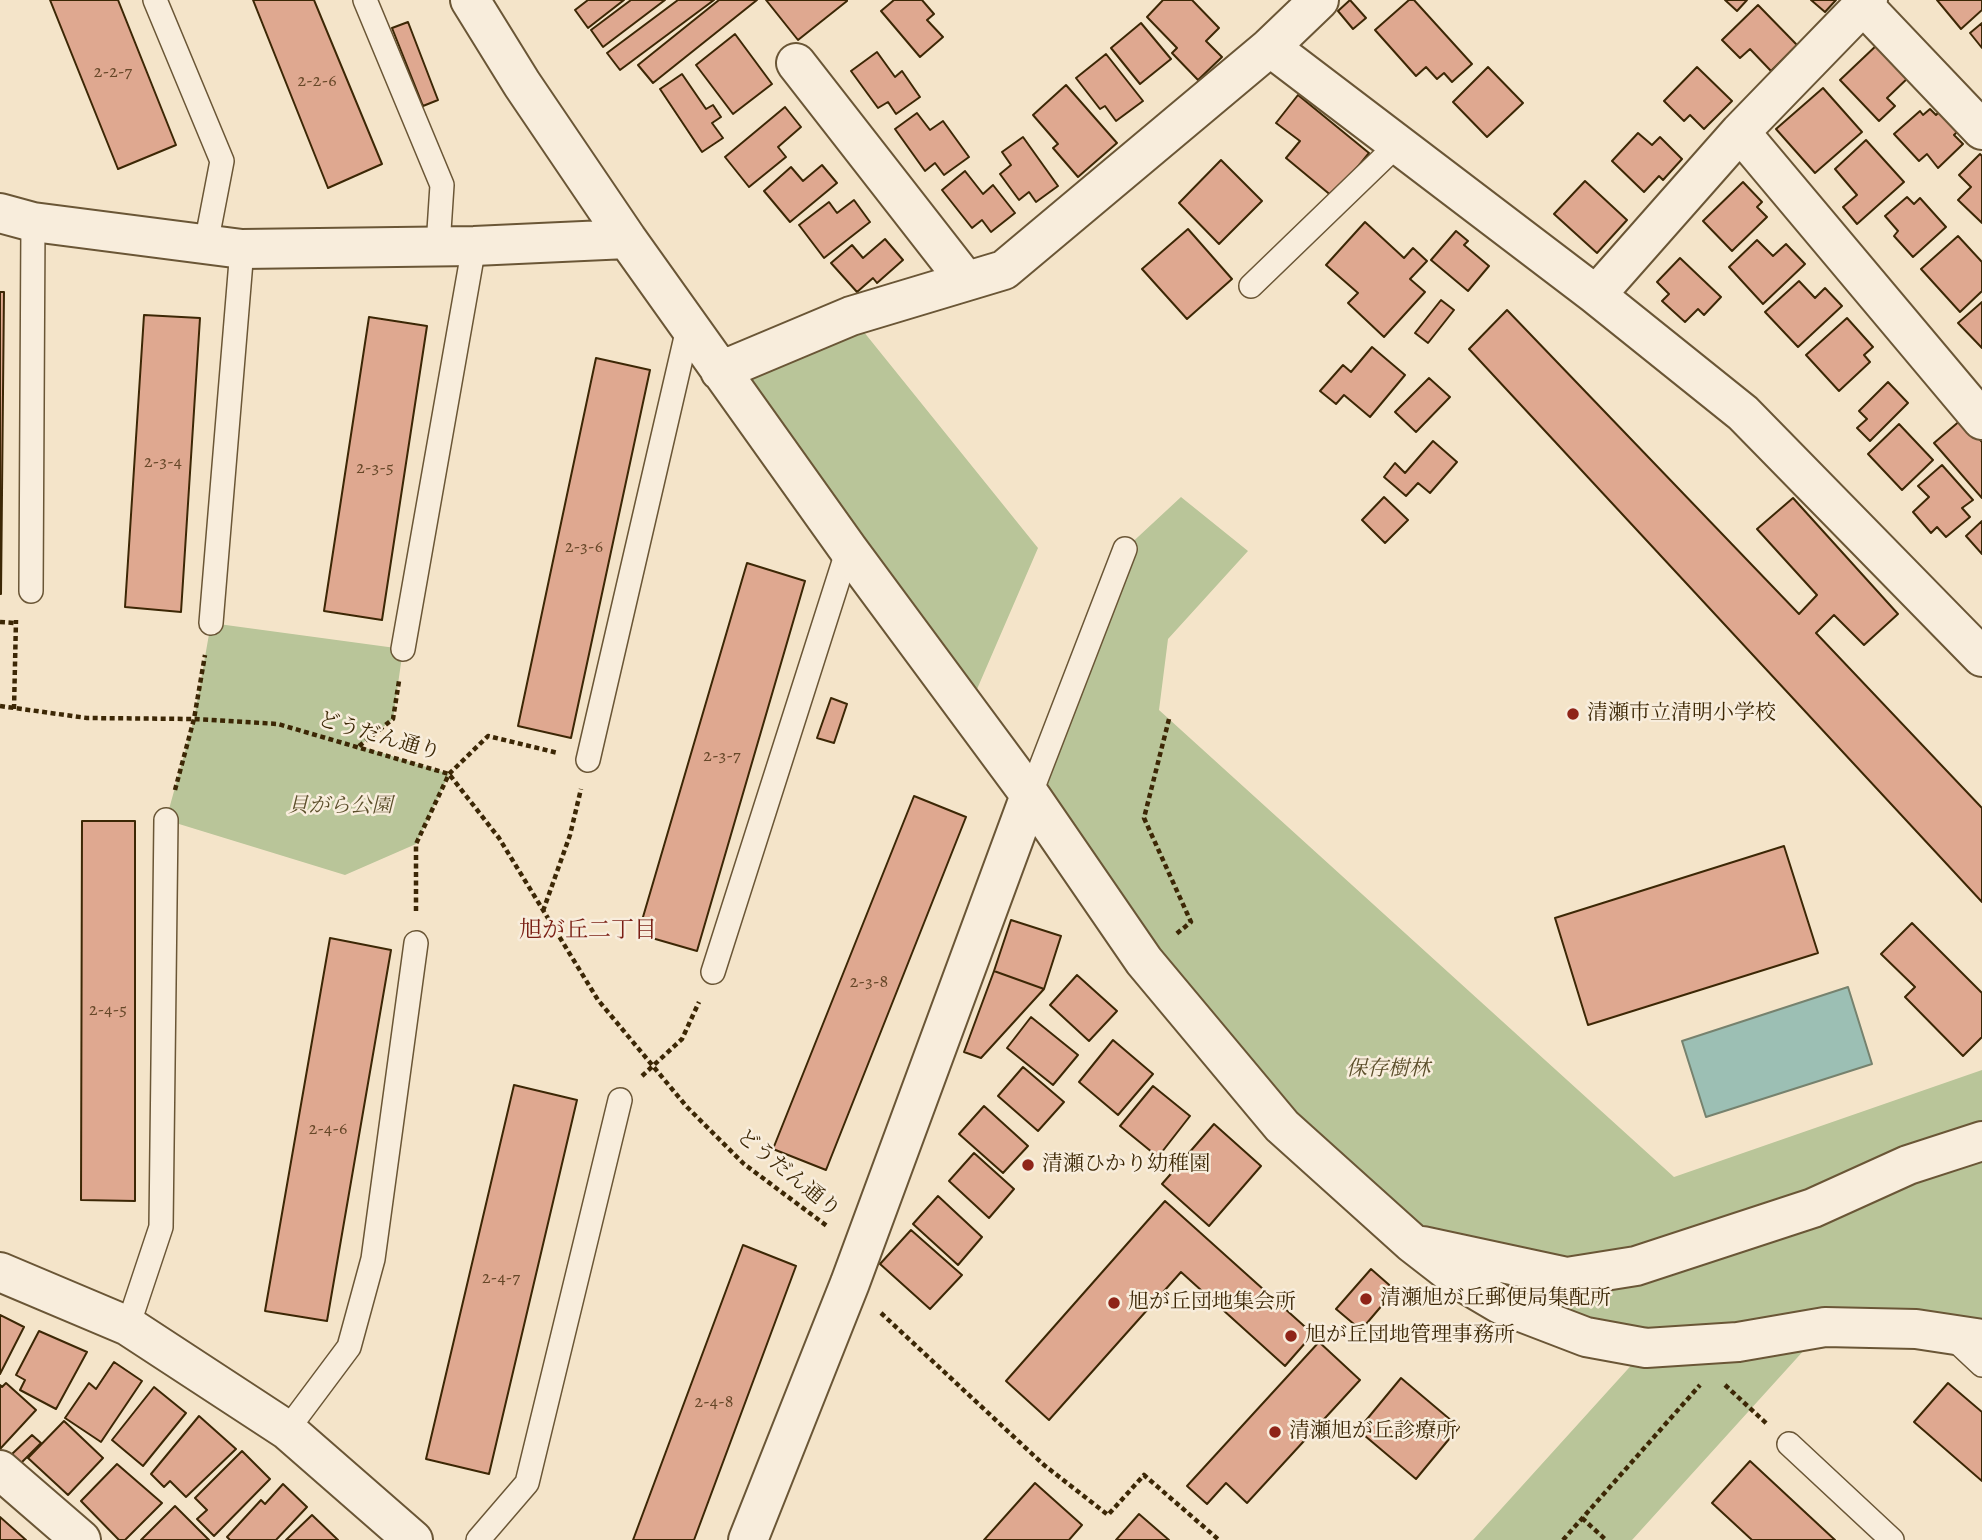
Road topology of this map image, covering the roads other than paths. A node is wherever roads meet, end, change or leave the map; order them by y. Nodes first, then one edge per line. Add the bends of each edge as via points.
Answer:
1 (155, 0) edge
2 (365, 0) edge
3 (470, 0) edge
4 (1320, 0) edge
5 (1865, 2) edge
6 (1270, 47) junction
7 (796, 63) dead end
8 (1982, 130) edge
9 (1740, 132) junction
10 (1398, 144) junction
11 (16, 218) edge
12 (627, 239) junction
13 (224, 246) junction
14 (456, 246) junction
15 (966, 281) junction
16 (1251, 286) dead end
17 (1595, 295) junction
18 (689, 324) junction
19 (720, 371) junction
20 (1982, 420) edge
21 (1125, 549) dead end
22 (848, 550) junction
23 (31, 591) road end
24 (211, 623) road end
25 (403, 649) road end
26 (1982, 657) edge
27 (588, 760) road end
28 (1031, 795) junction
29 (166, 820) road end
30 (416, 943) road end
31 (713, 972) road end
32 (621, 1100) road end
33 (1982, 1141) edge
34 (1412, 1243) junction
35 (0, 1272) edge
36 (128, 1326) junction
37 (1964, 1335) edge
38 (1982, 1365) edge
39 (287, 1430) junction
40 (1788, 1444) road end
41 (0, 1470) edge
42 (81, 1540) edge
43 (414, 1540) edge
44 (478, 1540) edge
45 (748, 1540) edge
46 (1892, 1540) edge

1 - 13 lane via 222,160
2 - 14 lane via 442,185
3 - 12 street
4 - 6 street
5 - 8 street
5 - 9 street
6 - 10 street
6 - 15 street via 1004,270
7 - 15 street
9 - 17 street
9 - 20 street
10 - 16 lane
10 - 17 street
11 - 13 street
11 - 23 lane
12 - 14 street
12 - 18 street
13 - 14 street
13 - 24 lane
14 - 25 lane
15 - 19 street via 851,316
17 - 26 street via 1742,413
18 - 19 street
18 - 27 lane
19 - 22 street
21 - 28 lane
22 - 28 street
22 - 31 lane
28 - 34 street via 1144,961 1283,1126
28 - 45 street via 856,1268
29 - 36 lane via 162,1227
30 - 39 lane via 373,1259 349,1347
32 - 44 lane via 527,1483
33 - 34 street via 1908,1165 1813,1208 1636,1266 1567,1277
34 - 37 street via 1500,1304 1586,1337 1646,1348 1738,1342 1825,1327
35 - 36 street
36 - 39 street
37 - 38 lane
39 - 43 street
40 - 46 lane
41 - 42 street

